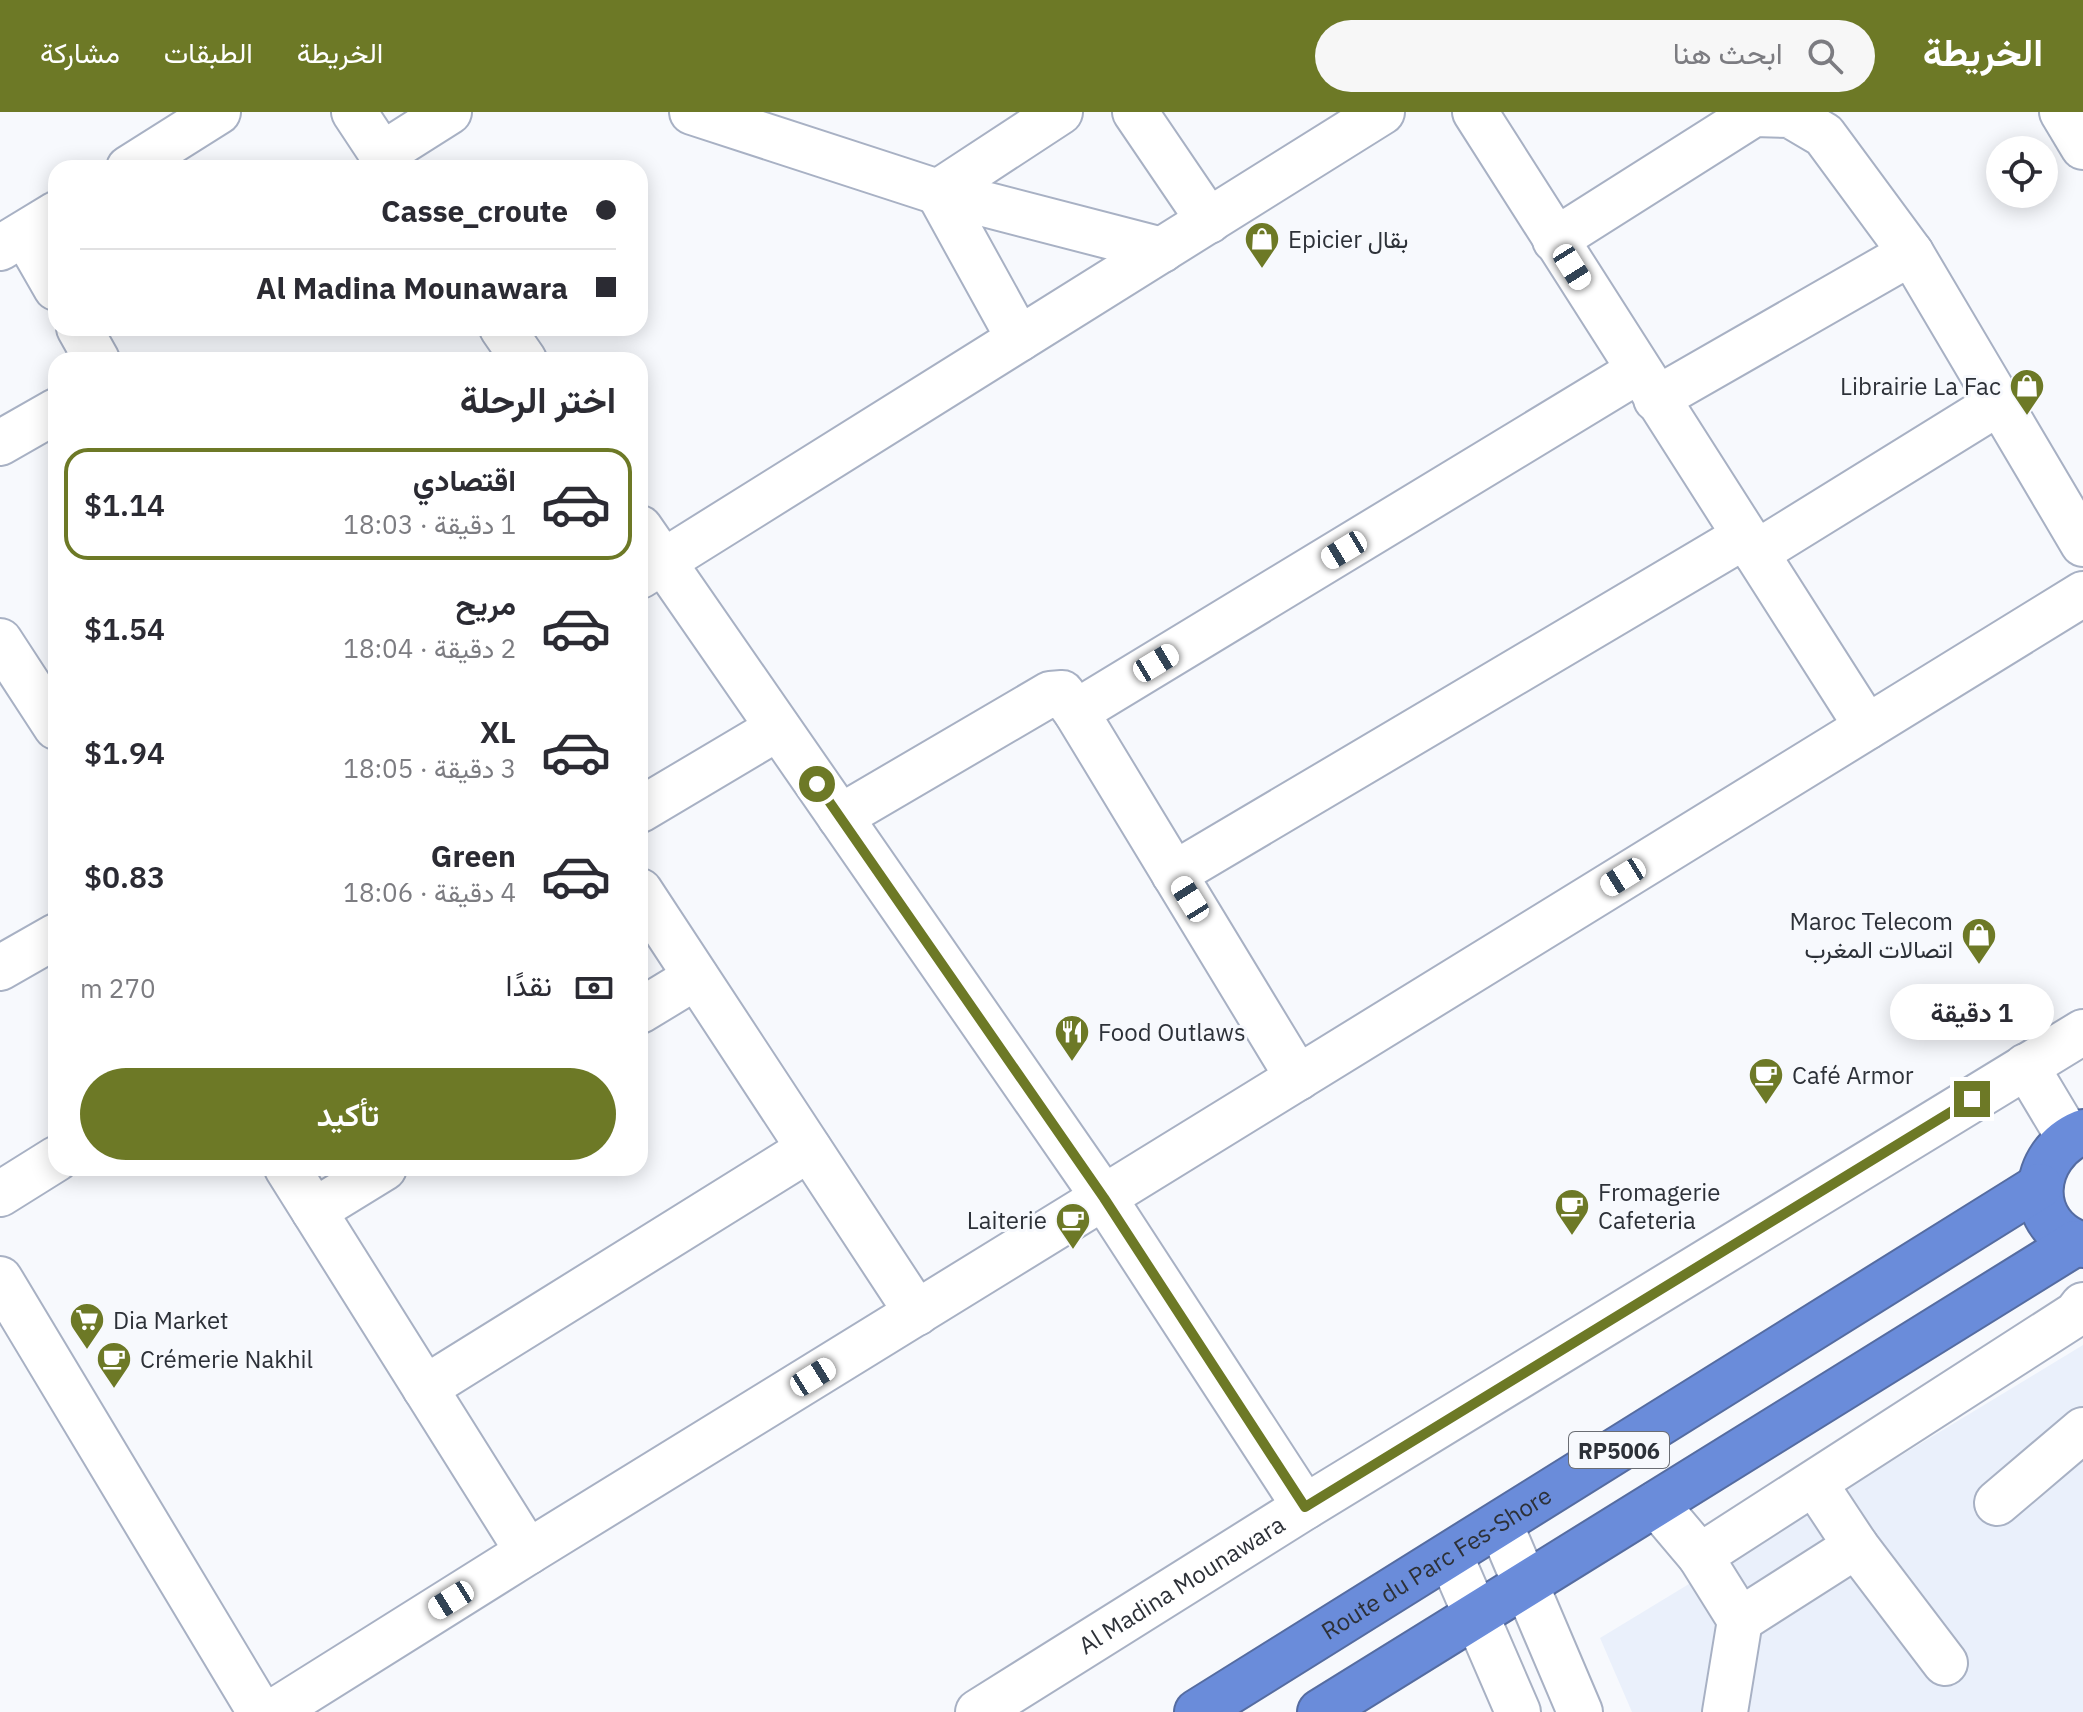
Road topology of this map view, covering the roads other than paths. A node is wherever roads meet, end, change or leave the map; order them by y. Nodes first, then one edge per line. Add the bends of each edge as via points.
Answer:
1 (218, 112) edge
2 (354, 112) edge
3 (449, 112) edge
4 (692, 112) edge
5 (1060, 112) edge
6 (1135, 112) edge
7 (1382, 112) edge
8 (1475, 112) edge
9 (2062, 112) edge
10 (2083, 147) edge
11 (142, 160) edge
12 (385, 160) edge
13 (389, 160) edge
14 (938, 192) junction
15 (1209, 221) junction
16 (27, 232) edge
17 (1555, 240) junction
18 (1162, 250) junction
19 (1911, 253) junction
20 (48, 273) edge
21 (1019, 339) junction
22 (1647, 385) junction
23 (2000, 402) junction
24 (48, 416) edge
25 (0, 443) edge
26 (1750, 544) junction
27 (2083, 544) edge
28 (648, 555) edge
29 (2083, 594) edge
30 (0, 641) edge
31 (48, 702) edge
32 (1076, 712) junction
33 (1867, 727) junction
34 (778, 728) junction
35 (648, 805) edge
36 (840, 817) junction
37 (1174, 874) junction
38 (648, 903) edge
39 (48, 941) edge
40 (0, 968) edge
41 (696, 977) junction
42 (648, 1006) edge
43 (2083, 1032) edge
44 (2026, 1066) junction
45 (1298, 1078) junction
46 (2076, 1135) edge
47 (809, 1149) junction
48 (48, 1164) edge
49 (292, 1176) edge
50 (371, 1176) edge
51 (2040, 1186) junction
52 (0, 1194) edge
53 (1104, 1198) junction
54 (314, 1211) junction
55 (2080, 1244) edge
56 (0, 1279) edge
57 (2083, 1305) edge
58 (917, 1313) junction
59 (425, 1388) junction
60 (2083, 1430) edge
61 (1815, 1484) junction
62 (1997, 1503) dead end
63 (1656, 1504) junction
64 (1305, 1507) junction
65 (1500, 1524) junction
66 (1856, 1546) junction
67 (528, 1552) junction
68 (1450, 1555) junction
69 (1700, 1556) junction
70 (1527, 1585) junction
71 (1477, 1616) junction
72 (1740, 1620) junction
73 (1945, 1663) dead end
74 (260, 1712) edge
75 (273, 1712) edge
76 (978, 1712) edge
77 (1197, 1712) edge
78 (1320, 1712) edge
79 (1518, 1712) edge
80 (1580, 1712) edge
81 (1725, 1712) edge

1 - 11 street
2 - 12 street
3 - 13 street
4 - 14 street
5 - 14 street
6 - 15 street
7 - 15 street
8 - 17 street
9 - 10 street
14 - 18 street
14 - 21 street
15 - 18 street
16 - 20 street
17 - 19 street via 1754,114 1790,115 1824,135
17 - 22 street
18 - 21 street
19 - 22 street
19 - 23 street
21 - 28 street
22 - 26 street
22 - 32 street
23 - 26 street
23 - 27 street
24 - 25 street
26 - 33 street
26 - 37 street
28 - 34 street
29 - 33 street
30 - 31 street
32 - 36 street via 1062,693 1050,694
32 - 37 street
33 - 45 street
34 - 35 street
34 - 36 street
36 - 53 street
37 - 45 street
38 - 41 street
39 - 40 street
41 - 42 street
41 - 47 street
43 - 44 street, Al Madina Mounawara
44 - 46 street
44 - 64 street, Al Madina Mounawara
45 - 53 street
46 - 51 highway via 2048,1159
47 - 58 street
47 - 59 street
48 - 52 street
49 - 54 street
50 - 54 street
51 - 55 highway, RP5006 via 2052,1224
51 - 65 highway, Route du Parc Fes-Shore / RP5006
53 - 58 street
53 - 64 street
54 - 59 street
55 - 63 highway, RP5006
56 - 74 street
57 - 61 street
58 - 67 street
59 - 67 street
60 - 62 street
61 - 66 street
61 - 69 street
63 - 69 street
63 - 70 highway, RP5006
64 - 76 street, Al Madina Mounawara
65 - 68 highway, Route du Parc Fes-Shore / RP5006
65 - 70 street
66 - 72 street
66 - 73 street
67 - 75 street
68 - 71 street
68 - 77 highway, Route du Parc Fes-Shore / RP5006
69 - 72 street
70 - 71 highway, RP5006
70 - 80 street
71 - 78 highway, RP5006
71 - 79 street
72 - 81 street

